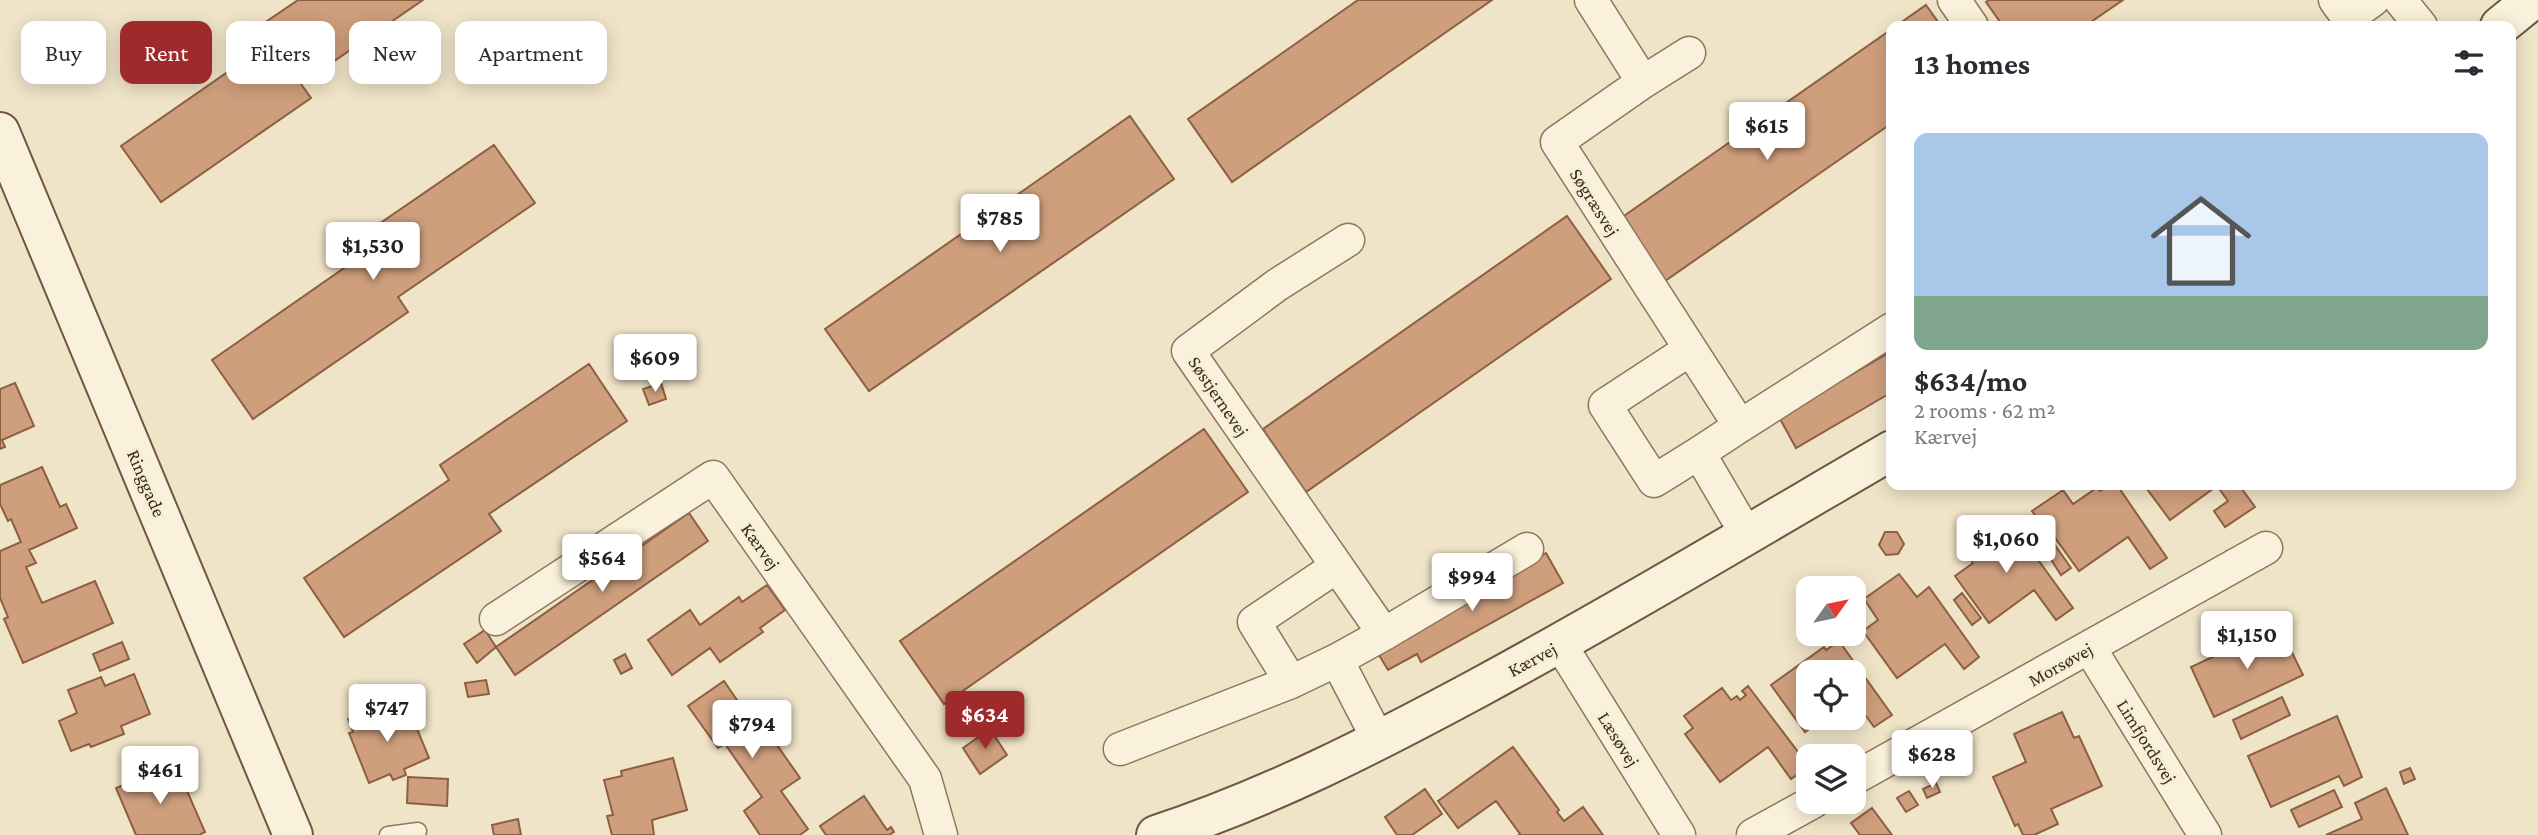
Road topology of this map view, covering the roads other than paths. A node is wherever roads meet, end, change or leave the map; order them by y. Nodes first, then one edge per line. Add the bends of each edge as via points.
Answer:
1 (1591, 0) edge
2 (1954, 0) edge
3 (2335, 0) edge
4 (2373, 0) edge
5 (2400, 0) edge
6 (2532, 0) edge
7 (1969, 21) edge
8 (2417, 21) edge
9 (2506, 21) edge
10 (1689, 53) dead end
11 (1643, 82) junction
12 (0, 132) edge
13 (1349, 240) dead end
14 (1886, 333) edge
15 (1689, 350) junction
16 (1740, 426) junction
17 (1699, 453) junction
18 (1886, 454) edge
19 (1747, 535) junction
20 (2266, 548) dead end
21 (1527, 550) dead end
22 (1336, 566) junction
23 (496, 619) dead end
24 (1384, 634) junction
25 (1560, 644) junction
26 (2089, 647) junction
27 (1337, 660) junction
28 (1291, 682) junction
29 (1379, 741) junction
30 (1120, 749) dead end
31 (1866, 772) edge
32 (1796, 812) edge
33 (418, 831) dead end
34 (293, 835) edge
35 (388, 835) edge
36 (941, 835) edge
37 (1156, 835) edge
38 (1679, 835) edge
39 (1754, 835) edge
40 (2205, 835) edge

1 - 11 street
2 - 7 street
3 - 4 street via 2348,18
5 - 8 street
6 - 9 street
10 - 11 street, Søgræsvej
11 - 15 street, Søgræsvej via 1557,142
12 - 34 street, Ringgade
13 - 22 street, Søstjernevej via 1277,285 1188,351
14 - 16 street
15 - 16 street, Søgræsvej
15 - 17 street via 1605,405 1654,481
16 - 17 street
17 - 19 street
18 - 19 street, Kærvej
19 - 25 street, Kærvej
20 - 26 street, Morsøvej
21 - 24 street
22 - 24 street, Søstjernevej
22 - 28 street via 1254,622
23 - 36 street, Kærvej via 713,477 925,779
24 - 27 street
25 - 29 street, Kærvej
25 - 38 street, Læsøvej
26 - 31 street, Morsøvej
26 - 40 street, Limfjordsvej
27 - 28 street
27 - 29 street
28 - 30 street
29 - 37 street, Kærvej via 1196,822
32 - 39 street
33 - 35 lane

